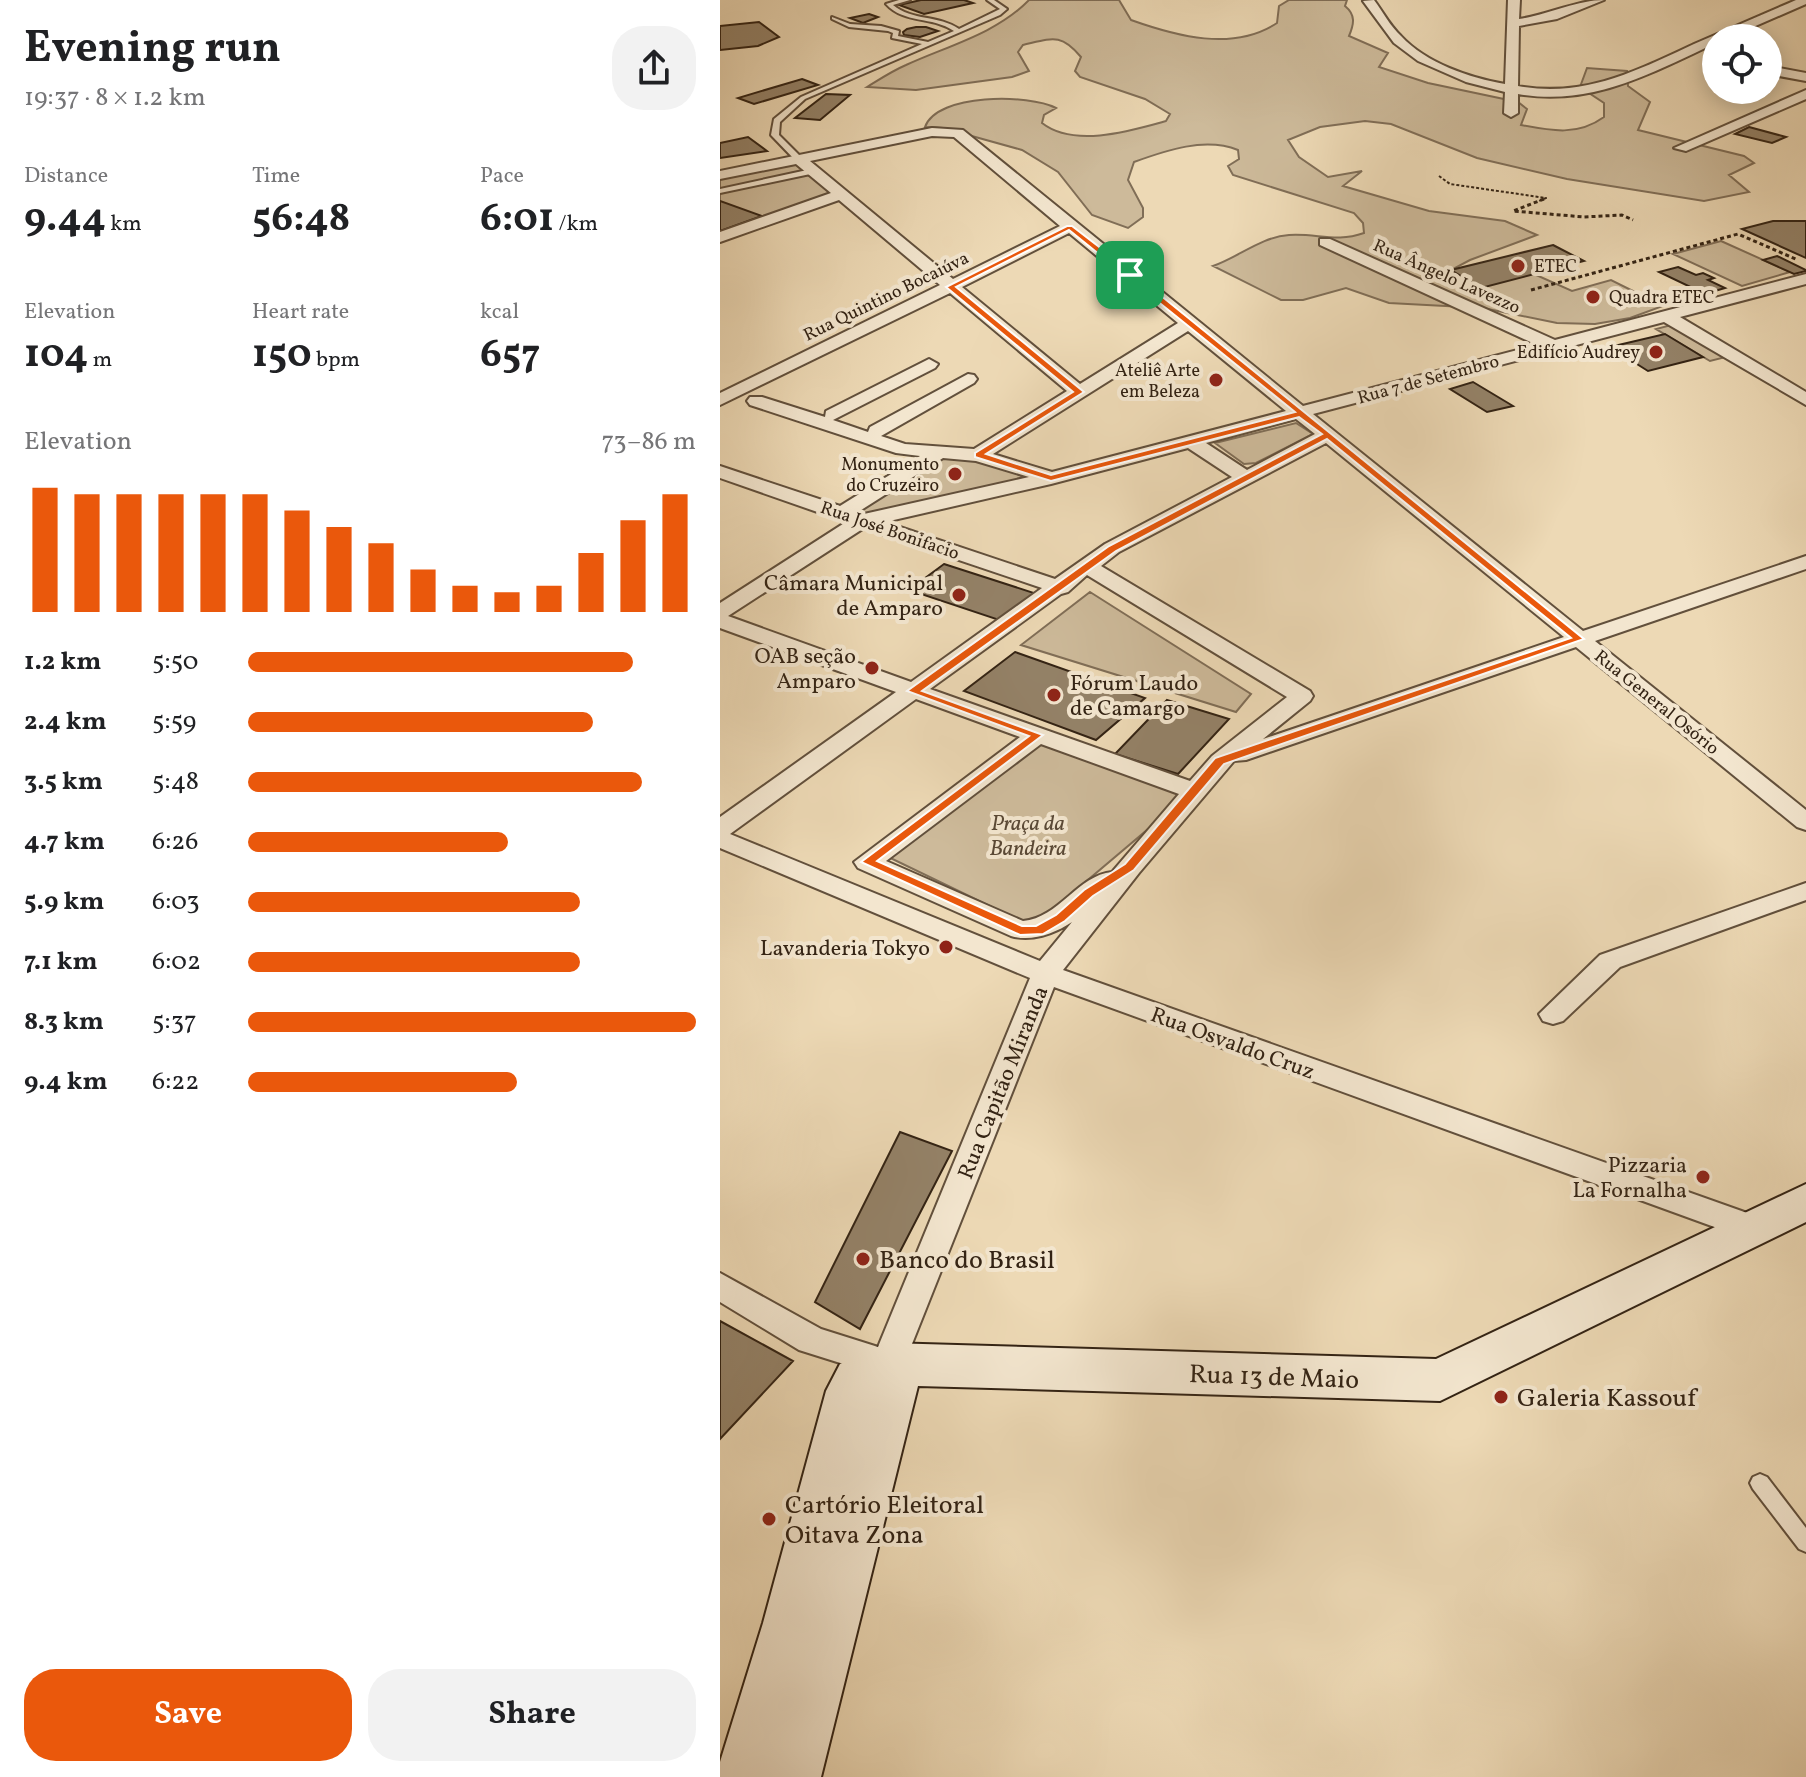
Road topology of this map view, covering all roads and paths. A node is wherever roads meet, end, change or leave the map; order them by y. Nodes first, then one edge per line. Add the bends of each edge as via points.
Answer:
1 (907, 0) edge
2 (990, 0) edge
3 (1514, 0) edge
4 (1598, 0) edge
5 (1806, 0) edge
6 (1369, 1) edge
7 (998, 3) junction
8 (968, 17) dead end
9 (834, 18) dead end
10 (956, 21) dead end
11 (947, 24) junction
12 (1513, 24) junction
13 (1750, 24) edge
14 (958, 31) junction
15 (927, 43) junction
16 (1702, 45) edge
17 (1678, 55) junction
18 (1702, 59) edge
19 (1782, 73) edge
20 (1806, 77) edge
21 (1512, 90) junction
22 (1806, 94) edge
23 (1511, 113) dead end
24 (1681, 148) dead end
25 (799, 159) junction
26 (812, 171) junction
27 (720, 175) edge
28 (1439, 176) dead end
29 (720, 191) edge
30 (840, 195) junction
31 (1633, 220) dead end
32 (1070, 227) junction
33 (720, 237) edge
34 (1325, 242) dead end
35 (1806, 264) edge
36 (1806, 279) edge
37 (950, 287) junction
38 (1531, 290) dead end
39 (1668, 317) junction
40 (1191, 322) junction
41 (1552, 345) junction
42 (1079, 392) junction
43 (753, 394) junction
44 (720, 400) edge
45 (1806, 400) edge
46 (1301, 414) junction
47 (832, 415) junction
48 (877, 431) junction
49 (1328, 435) junction
50 (1191, 441) junction
51 (938, 453) junction
52 (978, 455) junction
53 (720, 472) edge
54 (1051, 478) junction
55 (1246, 478) junction
56 (851, 517) junction
57 (1806, 562) edge
58 (1088, 567) junction
59 (1061, 588) junction
60 (720, 612) edge
61 (720, 621) edge
62 (1578, 639) junction
63 (913, 691) junction
64 (1038, 735) junction
65 (1220, 761) junction
66 (1193, 791) junction
67 (1806, 822) edge
68 (720, 829) edge
69 (720, 839) edge
70 (1130, 867) junction
71 (1806, 891) edge
72 (1045, 974) junction
73 (1553, 1014) dead end
74 (1806, 1202) edge
75 (1753, 1228) junction
76 (720, 1286) edge
77 (888, 1364) junction
78 (1760, 1483) dead end
79 (1806, 1543) edge
80 (745, 1777) edge
81 (791, 1777) edge

1 - 11 lane via 889,4 897,11
2 - 7 lane
3 - 12 street
4 - 12 street via 1553,17
5 - 13 street
6 - 21 street via 1402,45 1450,72
7 - 8 lane
7 - 14 lane via 1004,9 998,14
9 - 15 lane via 846,25 890,28 897,32 894,37
10 - 11 lane
11 - 14 lane
12 - 21 street
14 - 15 lane
15 - 25 lane via 788,108 777,121 775,135
16 - 17 street
17 - 18 street
17 - 21 street via 1580,93
19 - 20 street
21 - 23 street
22 - 24 street
25 - 26 street
25 - 27 street
25 - 32 street, Rua General Osório via 948,130
26 - 29 lane
26 - 30 street
28 - 31 path via 1450,184 1546,198 1513,211 1622,215
30 - 33 street
30 - 37 street
32 - 37 street, Rua Quintino Bocaiúva
32 - 40 street, Rua General Osório
34 - 41 street, Rua Ângelo Lavezzo
35 - 38 path via 1738,234
36 - 39 street, Rua 7 de Setembro
37 - 42 street
37 - 43 street, Rua Quintino Bocaiúva
39 - 41 street, Rua 7 de Setembro
39 - 45 street
40 - 42 street
40 - 46 street, Rua General Osório
41 - 46 street, Rua 7 de Setembro
42 - 52 street
43 - 44 street, Rua Quintino Bocaiúva
43 - 47 street
43 - 51 street via 903,449
46 - 49 street, Rua General Osório
46 - 50 street, Rua 7 de Setembro
47 - 48 street
47 - 48 street via 922,362 968,379
48 - 51 street
49 - 55 street
49 - 62 street, Rua General Osório
50 - 54 street, Rua 7 de Setembro
50 - 55 street
51 - 52 street
51 - 56 street
52 - 54 street
53 - 56 street, Rua José Bonifacio
54 - 56 street, Rua 7 de Setembro
55 - 58 street via 1112,548
56 - 59 street, Rua José Bonifacio
56 - 60 street
57 - 62 street
58 - 59 street
58 - 65 street, Rua Capitão Miranda via 1302,696
59 - 63 street
61 - 63 street
62 - 65 street
62 - 67 street, Rua General Osório
63 - 64 street
63 - 68 street
64 - 66 street
64 - 70 street via 867,862 1020,930 1038,931
65 - 66 street, Rua Capitão Miranda
66 - 70 street, Rua Capitão Miranda
69 - 72 street, Rua Osvaldo Cruz
70 - 72 street, Rua Capitão Miranda
71 - 73 street via 1610,961
72 - 75 street, Rua Osvaldo Cruz
72 - 77 street, Rua Capitão Miranda
74 - 75 street, Rua 13 de Maio
75 - 77 street, Rua 13 de Maio via 1440,1380
76 - 77 street, Rua 13 de Maio via 811,1340
77 - 80 street via 858,1379 851,1391
77 - 81 street, Rua Capitão Miranda via 893,1387
78 - 79 lane

